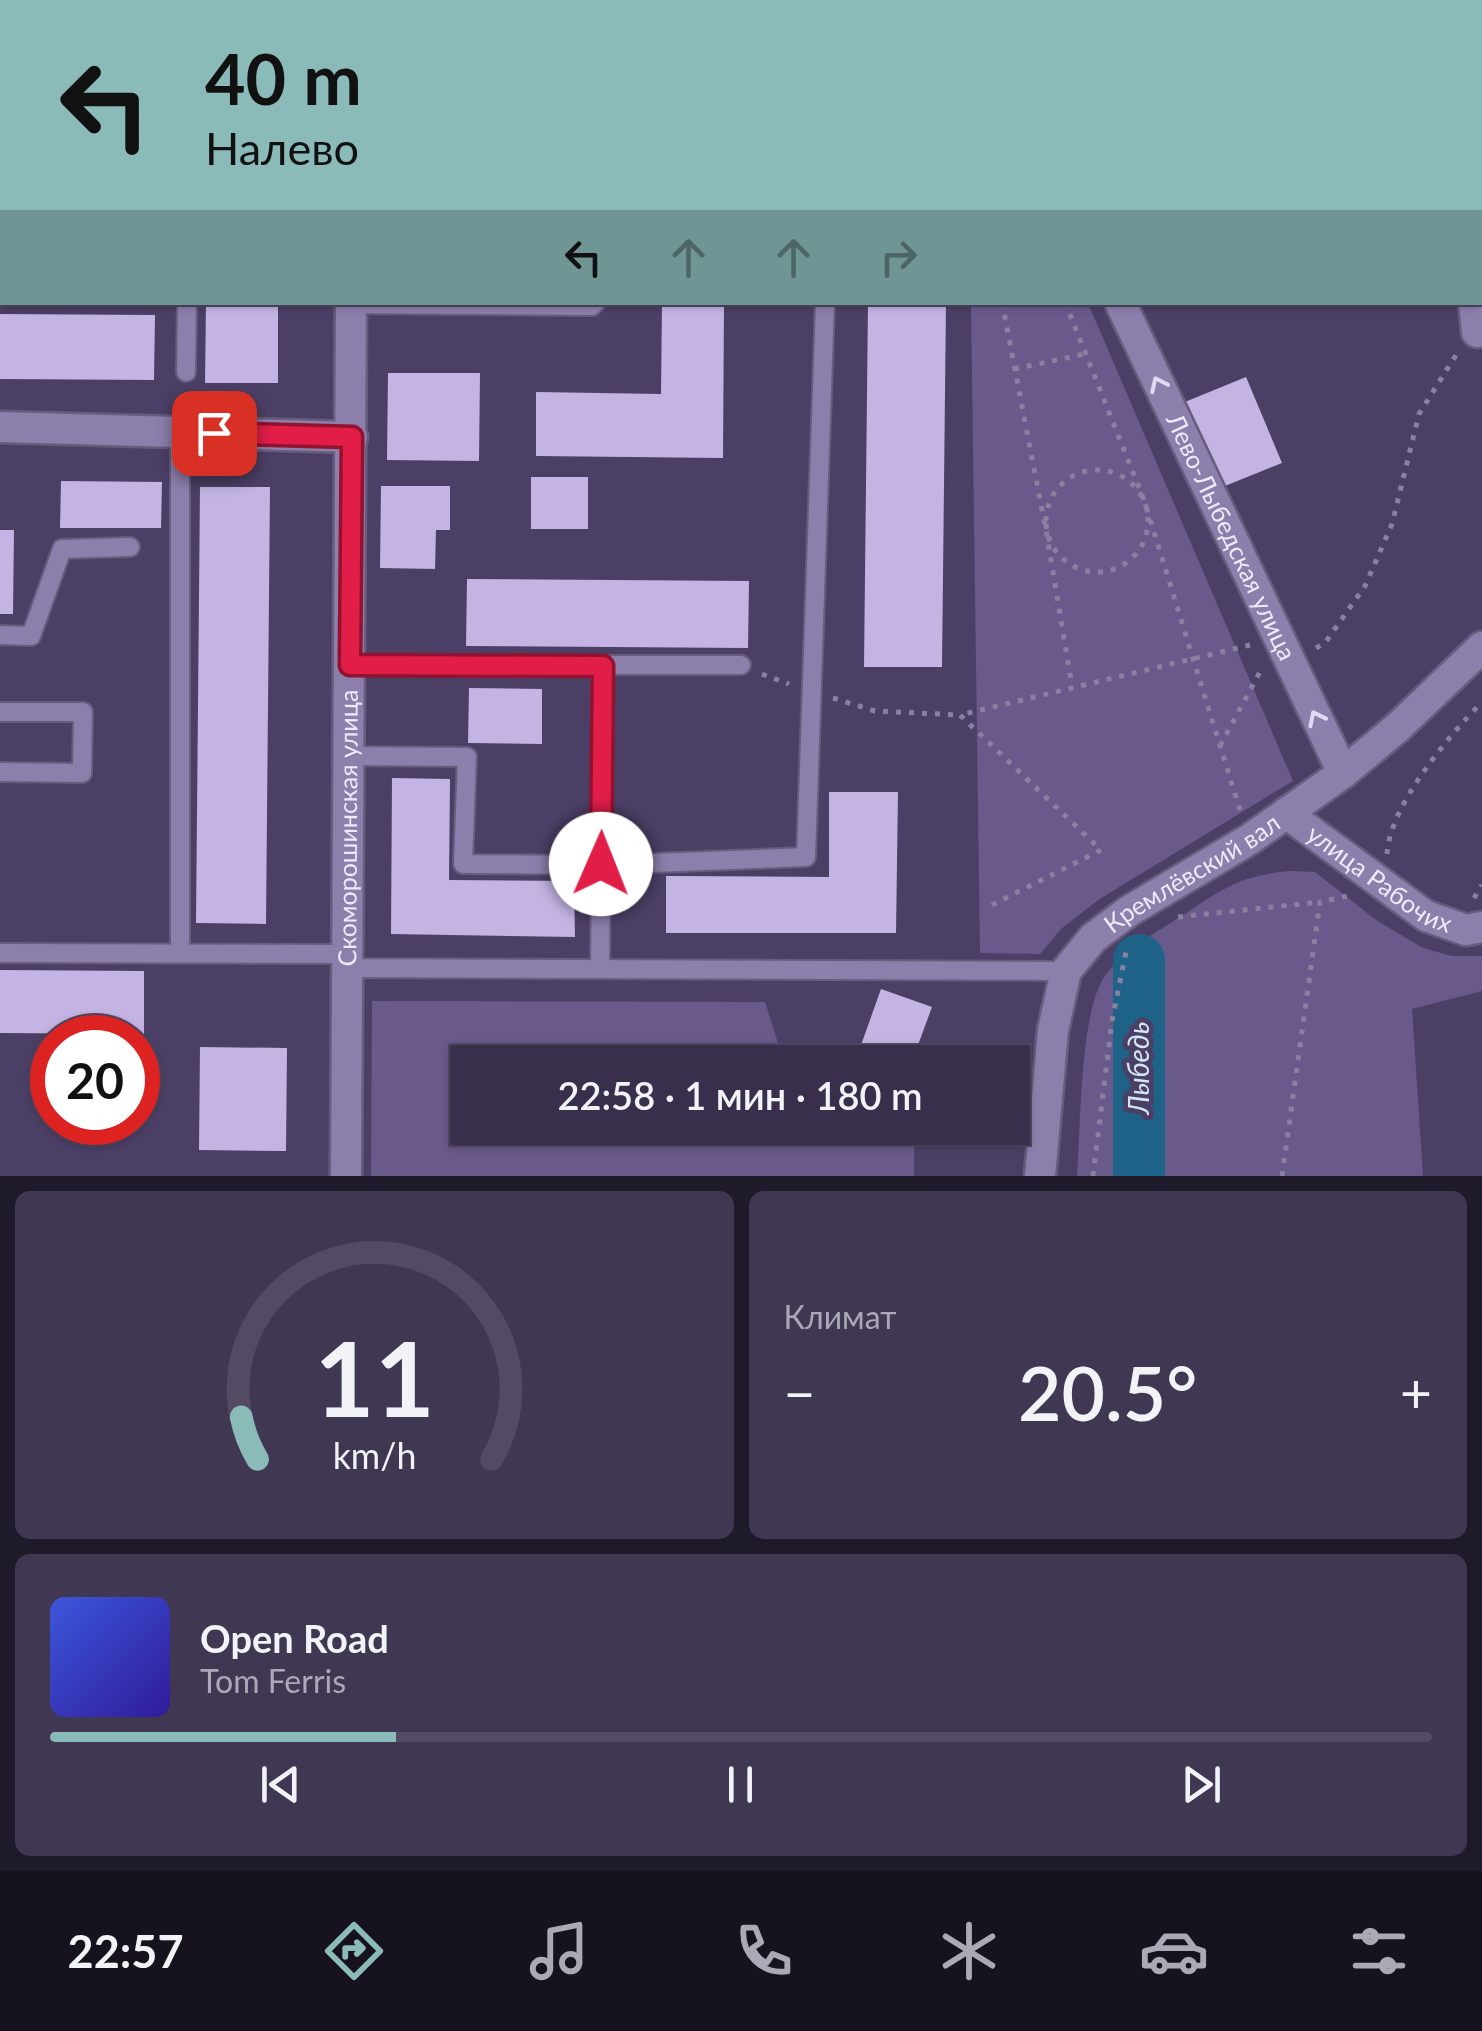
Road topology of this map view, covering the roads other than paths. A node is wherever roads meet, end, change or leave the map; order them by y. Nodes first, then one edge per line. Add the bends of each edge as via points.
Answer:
1 (186, 305) edge
2 (351, 305) edge
3 (512, 305) edge
4 (593, 305) edge
5 (825, 305) edge
6 (1121, 305) edge
7 (186, 372) dead end
8 (0, 427) edge
9 (180, 432) junction
10 (352, 437) junction
11 (130, 548) dead end
12 (0, 635) edge
13 (1482, 647) edge
14 (350, 665) junction
15 (603, 666) junction
16 (740, 666) road end
17 (0, 712) edge
18 (349, 756) junction
19 (0, 772) edge
20 (1343, 774) junction
21 (1286, 813) junction
22 (601, 864) junction
23 (1482, 927) edge
24 (0, 953) edge
25 (180, 954) junction
26 (349, 961) junction
27 (600, 969) junction
28 (1066, 971) junction
29 (346, 1176) edge
30 (1040, 1176) edge

1 - 7 lane
2 - 10 street, Скоморошинская улица
3 - 4 lane
5 - 22 lane via 806,857
20 -> 6 street, Лево-Лыбедская улица
8 - 9 street
9 - 10 street
9 - 25 lane
10 - 14 street, Скоморошинская улица
11 - 12 lane via 62,549 31,636
13 - 20 street, Кремлёвский вал
14 - 15 lane
14 - 18 street, Скоморошинская улица
15 - 16 lane
15 - 22 lane
17 - 19 lane via 84,712 82,772
18 - 22 lane via 468,758 462,864
18 - 26 street, Скоморошинская улица
20 - 21 street, Кремлёвский вал
21 - 23 street, улица Рабочих via 1426,916 1466,930
21 - 28 street, Кремлёвский вал via 1129,911
22 - 27 lane
24 - 25 lane
25 - 26 lane
26 - 27 lane
26 - 29 street, Скоморошинская улица
27 - 28 lane
28 - 30 street, Кремлёвский вал via 1053,1030

